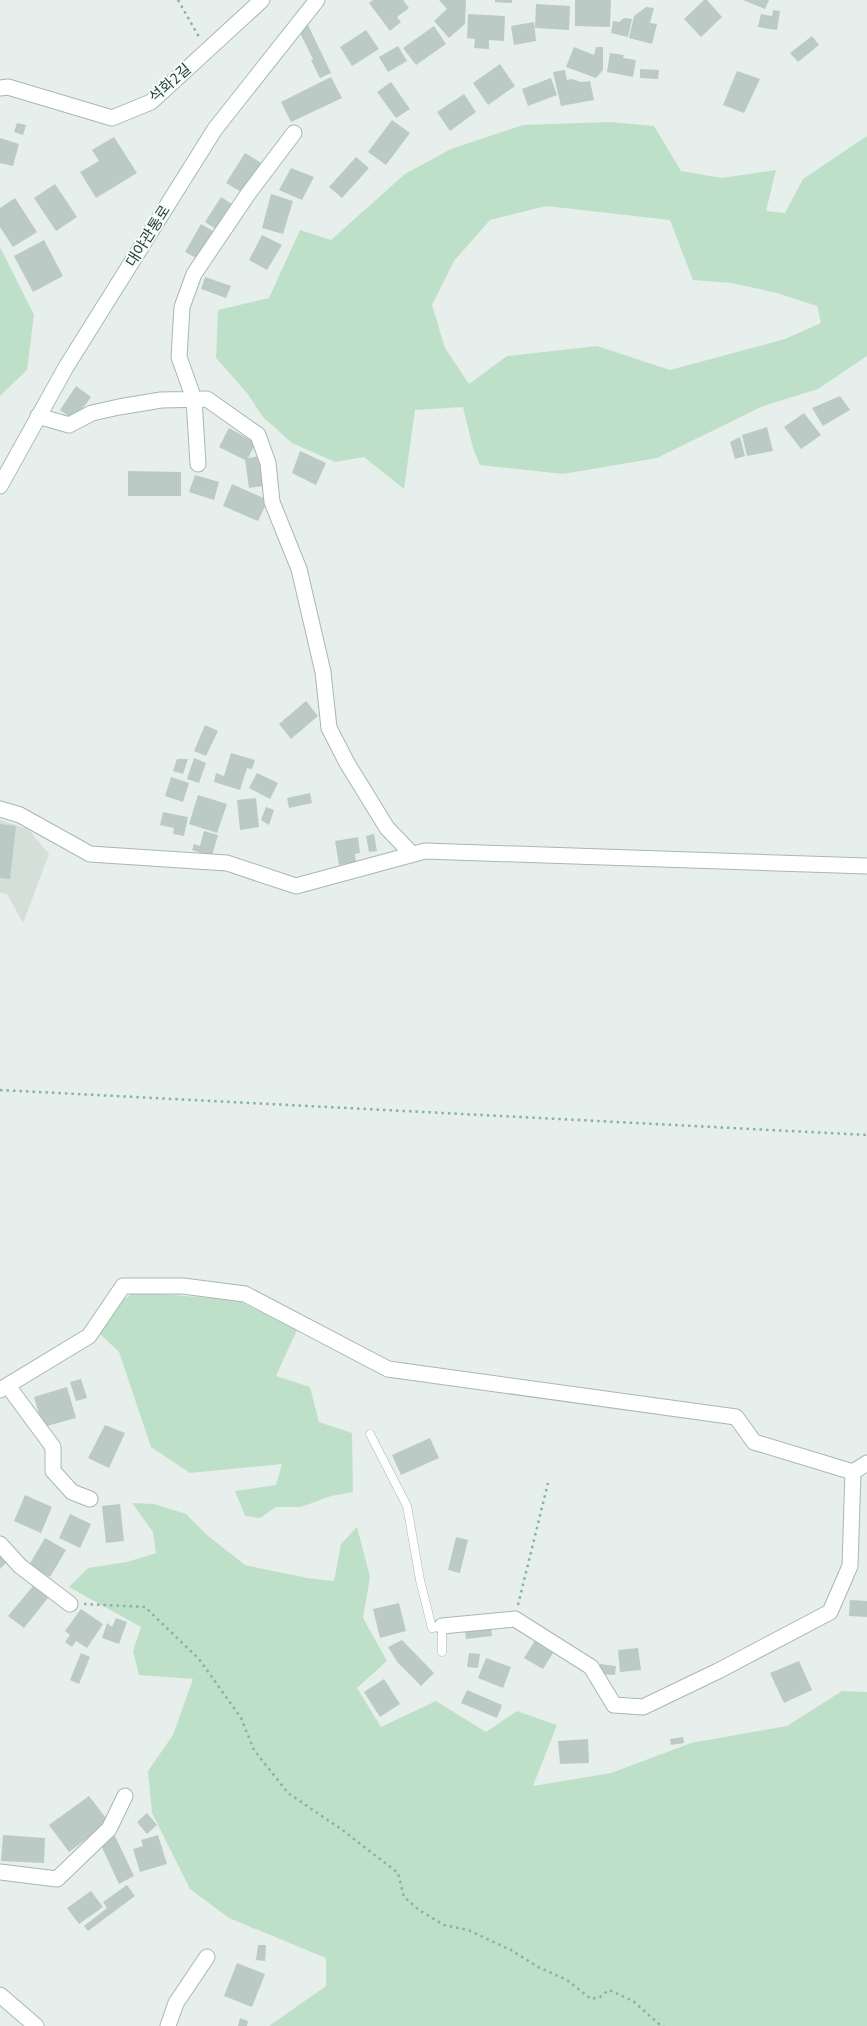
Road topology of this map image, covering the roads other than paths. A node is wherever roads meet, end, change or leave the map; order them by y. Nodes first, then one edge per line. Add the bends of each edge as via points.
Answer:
1 (262, 0) edge
2 (317, 0) edge
3 (0, 88) edge
4 (294, 133) dead end
5 (194, 399) junction
6 (38, 416) junction
7 (198, 464) dead end
8 (0, 486) edge
9 (0, 809) edge
10 (412, 854) junction
11 (867, 866) edge
12 (4, 1388) edge
13 (370, 1434) dead end
14 (867, 1463) edge
15 (853, 1472) junction
16 (90, 1499) dead end
17 (0, 1544) edge
18 (70, 1604) road end
19 (442, 1626) junction
20 (442, 1652) dead end
21 (125, 1796) dead end
22 (0, 1872) edge
23 (207, 1957) dead end
24 (0, 1995) edge
25 (36, 2026) edge
26 (168, 2026) edge

1 - 3 street, 석화2길 via 151,102 112,118
2 - 6 street, 대야관통로 via 215,129
4 - 5 street via 194,274 182,307 179,357
5 - 6 street via 161,400 119,407 92,413 69,425
5 - 7 street
5 - 10 street via 207,399 258,435 268,464 272,502 299,569 323,672 329,728 387,828
6 - 8 street, 대야관통로
9 - 10 street via 20,815 90,854 228,863 296,886
10 - 11 street via 434,851
12 - 15 street via 89,1336 122,1286 183,1286 245,1294 388,1369 736,1417 754,1442
12 - 16 street via 52,1447 53,1471 72,1492
13 - 19 lane via 407,1506 432,1628
14 - 15 street
15 - 19 street via 850,1566 830,1612 718,1672 643,1707 614,1705 591,1667 515,1619
17 - 18 street via 20,1566
19 - 20 lane
21 - 22 street via 109,1828 57,1879
23 - 26 street via 176,2003
24 - 25 street

